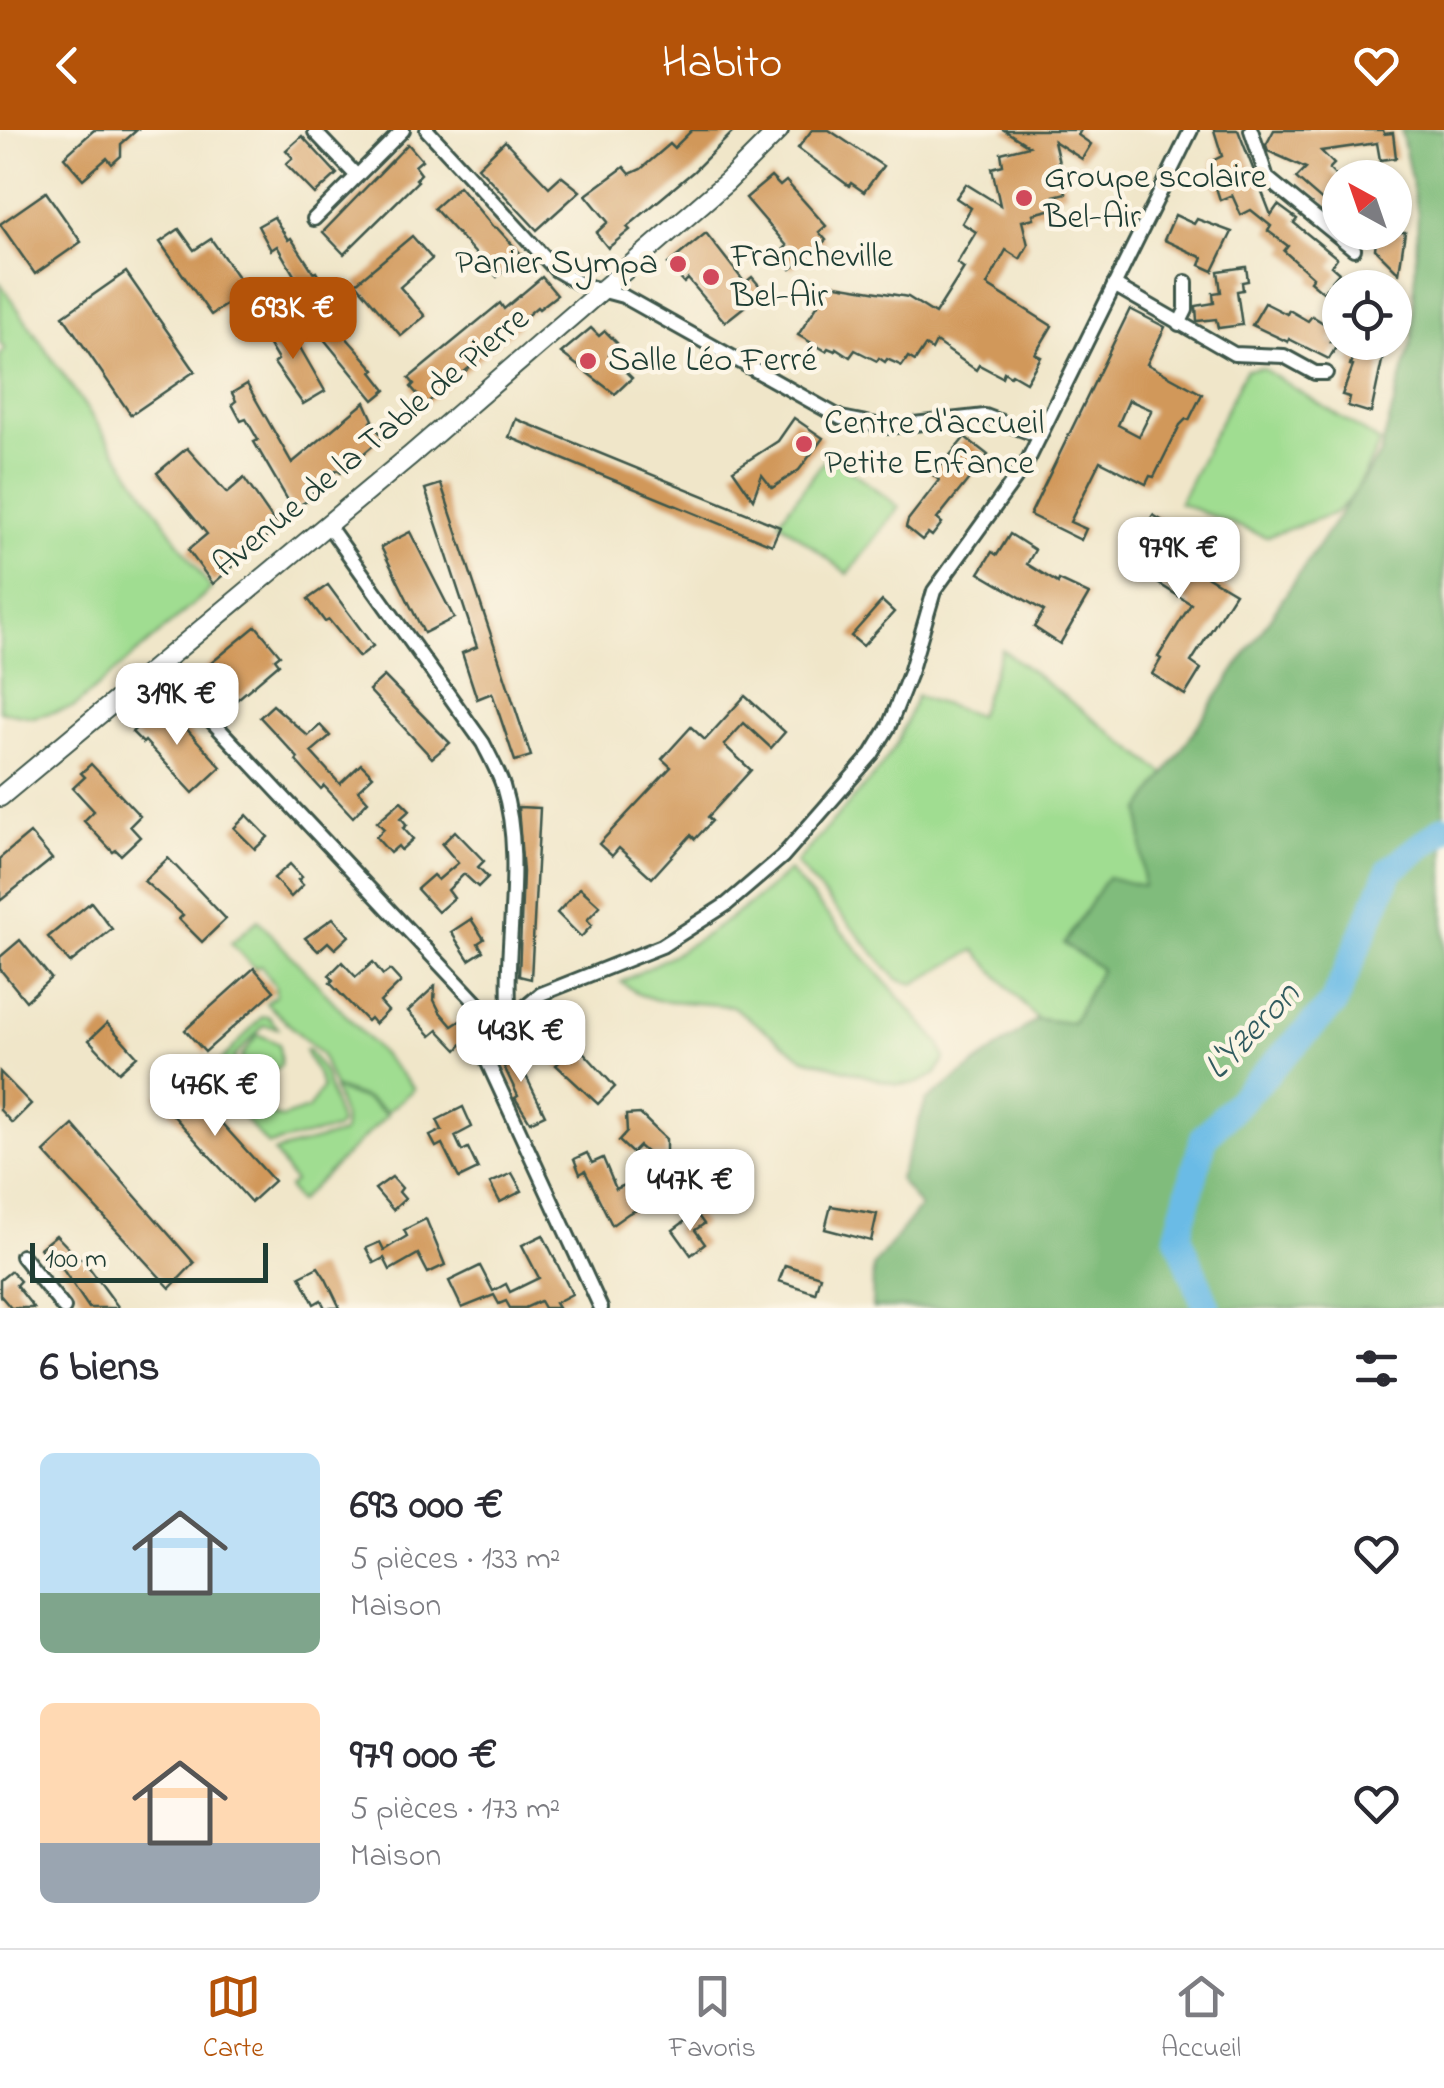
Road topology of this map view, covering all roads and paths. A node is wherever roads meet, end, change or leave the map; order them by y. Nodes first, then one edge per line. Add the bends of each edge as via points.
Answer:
1 (402, 130) edge
2 (428, 130) edge
3 (778, 130) edge
4 (1191, 130) edge
5 (1251, 130) edge
6 (315, 132) edge
7 (357, 176) junction
8 (314, 219) dead end
9 (1322, 223) edge
10 (1186, 282) dead end
11 (1114, 285) junction
12 (602, 291) junction
13 (1179, 324) junction
14 (1326, 373) dead end
15 (1040, 436) junction
16 (327, 524) junction
17 (159, 665) junction
18 (0, 797) edge
19 (506, 1024) junction
20 (22, 1256) dead end
21 (64, 1308) edge
22 (601, 1308) edge

1 - 7 street
2 - 12 street via 556,270
3 - 12 main road, Avenue de la Table de Pierre
4 - 11 street
5 - 9 street via 1266,178
6 - 7 street
7 - 8 street
10 - 13 street
11 - 13 street
11 - 15 street
12 - 15 street via 623,296 841,418 887,427 986,416
12 - 16 main road, Avenue de la Table de Pierre
13 - 14 street via 1234,354 1284,356
15 - 19 street via 934,591 910,673 872,754 782,857 662,946 541,994
16 - 17 main road, Avenue de la Table de Pierre
16 - 19 street via 483,743 502,783 512,856
17 - 18 main road, Avenue de la Table de Pierre
17 - 19 street
19 - 22 street via 483,1052
20 - 21 street

